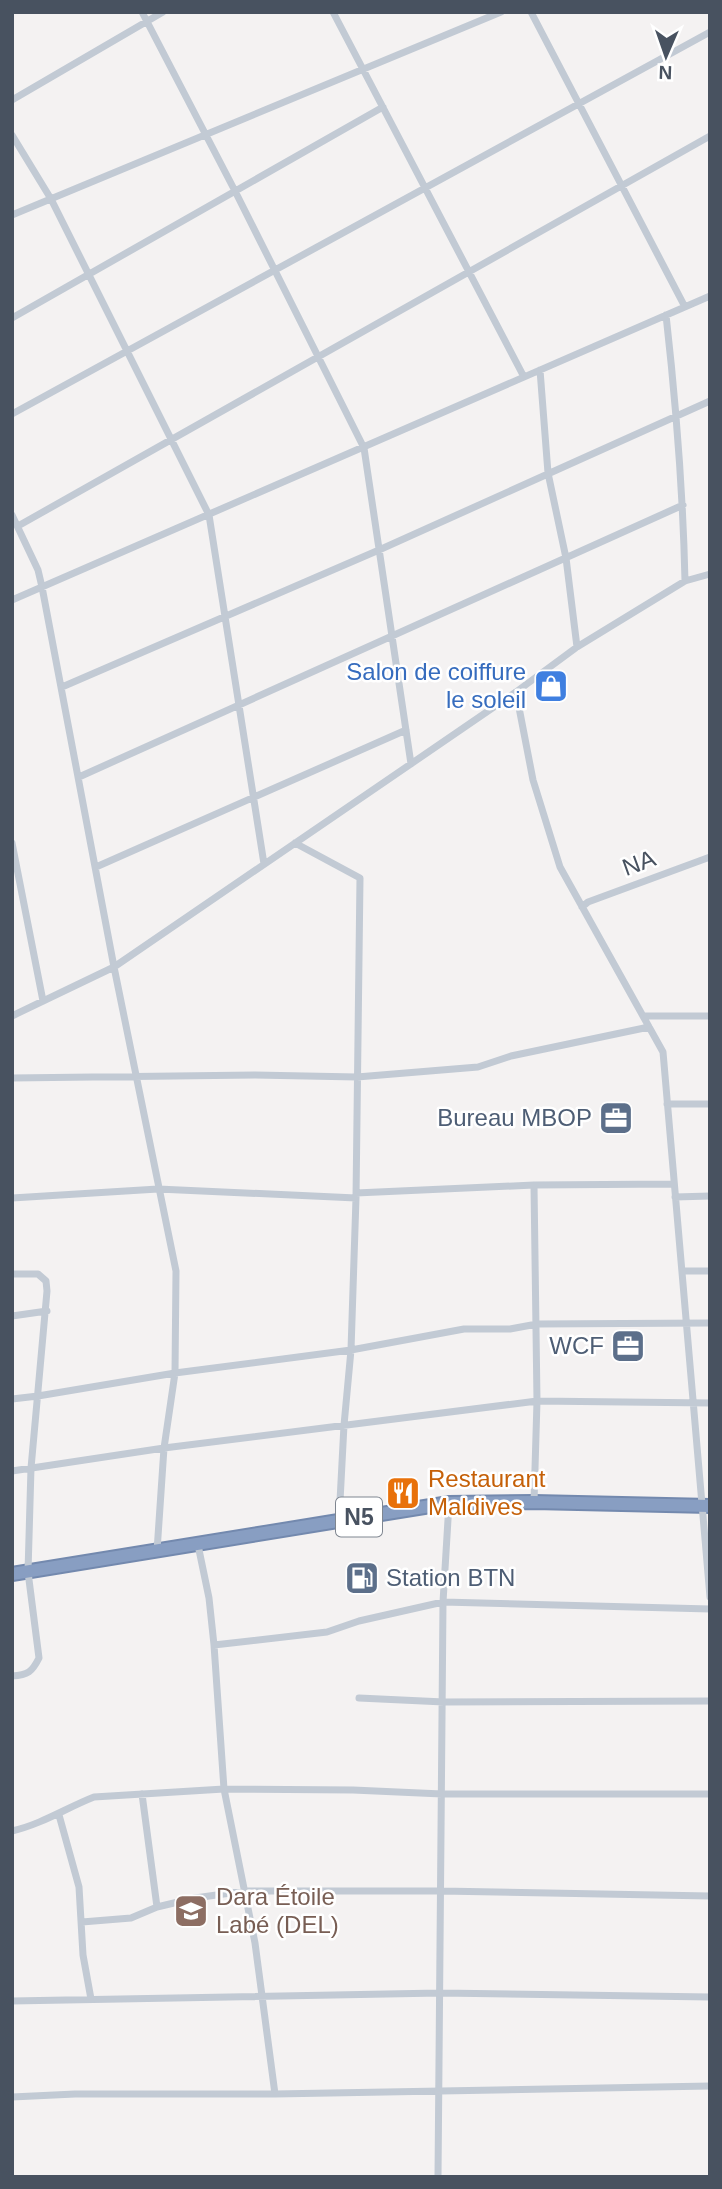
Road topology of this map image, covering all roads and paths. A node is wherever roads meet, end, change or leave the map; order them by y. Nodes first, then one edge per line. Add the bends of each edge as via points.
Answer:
1 (142, 12) edge
2 (163, 12) edge
3 (333, 12) edge
4 (501, 12) edge
5 (531, 12) edge
6 (147, 22) junction
7 (710, 32) edge
8 (363, 69) junction
9 (12, 100) edge
10 (579, 104) junction
11 (383, 107) junction
12 (12, 135) edge
13 (206, 135) junction
14 (710, 136) edge
15 (622, 186) junction
16 (425, 188) junction
17 (235, 191) junction
18 (51, 199) junction
19 (12, 215) edge
20 (274, 271) junction
21 (469, 272) junction
22 (88, 275) junction
23 (710, 296) edge
24 (685, 307) junction
25 (666, 316) junction
26 (12, 318) edge
27 (126, 352) junction
28 (317, 357) junction
29 (540, 370) junction
30 (524, 377) junction
31 (710, 401) edge
32 (12, 414) edge
33 (677, 414) junction
34 (170, 440) junction
35 (363, 448) junction
36 (548, 473) junction
37 (683, 505) junction
38 (12, 515) edge
39 (209, 515) junction
40 (18, 526) junction
41 (379, 550) junction
42 (566, 558) junction
43 (710, 575) edge
44 (685, 580) junction
45 (42, 587) junction
46 (12, 600) edge
47 (224, 617) junction
48 (392, 636) junction
49 (577, 647) junction
50 (62, 687) junction
51 (516, 692) junction
52 (238, 705) junction
53 (406, 730) junction
54 (411, 764) junction
55 (79, 777) junction
56 (253, 797) junction
57 (12, 843) edge
58 (295, 843) junction
59 (710, 857) edge
60 (264, 864) junction
61 (96, 867) junction
62 (582, 907) junction
63 (114, 967) junction
64 (43, 1000) junction
65 (12, 1016) edge
66 (643, 1016) junction
67 (710, 1016) edge
68 (649, 1027) junction
69 (357, 1077) junction
70 (12, 1078) edge
71 (136, 1078) junction
72 (667, 1104) junction
73 (710, 1104) edge
74 (674, 1184) junction
75 (534, 1185) junction
76 (158, 1189) junction
77 (356, 1196) junction
78 (675, 1196) junction
79 (710, 1196) edge
80 (12, 1198) edge
81 (710, 1270) edge
82 (682, 1271) junction
83 (12, 1274) edge
84 (47, 1311) junction
85 (12, 1317) edge
86 (688, 1322) junction
87 (710, 1323) edge
88 (537, 1324) junction
89 (351, 1350) junction
90 (175, 1373) junction
91 (38, 1396) junction
92 (12, 1399) edge
93 (537, 1401) junction
94 (694, 1403) junction
95 (710, 1403) edge
96 (344, 1425) junction
97 (164, 1448) junction
98 (32, 1468) junction
99 (12, 1471) edge
100 (534, 1502) junction
101 (449, 1503) junction
102 (706, 1506) edge
103 (339, 1520) junction
104 (198, 1545) junction
105 (157, 1551) junction
106 (28, 1572) junction
107 (12, 1574) edge
108 (710, 1597) edge
109 (443, 1602) junction
110 (710, 1609) edge
111 (214, 1645) junction
112 (12, 1676) edge
113 (359, 1698) dead end
114 (710, 1701) edge
115 (444, 1702) junction
116 (224, 1789) junction
117 (142, 1794) junction
118 (442, 1794) junction
119 (710, 1794) edge
120 (59, 1815) junction
121 (12, 1831) edge
122 (245, 1891) junction
123 (441, 1891) junction
124 (710, 1896) edge
125 (157, 1907) junction
126 (82, 1922) junction
127 (440, 1993) junction
128 (261, 1995) junction
129 (710, 1997) edge
130 (92, 1999) junction
131 (12, 2001) edge
132 (710, 2086) edge
133 (438, 2091) junction
134 (275, 2094) junction
135 (12, 2097) edge
136 (438, 2177) edge

1 - 6 street
2 - 6 street
3 - 8 street
4 - 8 street
5 - 10 street
6 - 9 street
6 - 13 street
7 - 10 street
8 - 11 street
8 - 13 street
10 - 15 street
10 - 16 street
11 - 16 street
11 - 17 street
12 - 18 street
13 - 17 street
13 - 18 street
14 - 15 street
15 - 21 street
15 - 24 street
16 - 20 street
16 - 21 street
17 - 20 street
17 - 22 street
18 - 19 street
18 - 22 street
20 - 27 street
20 - 28 street
21 - 28 street
21 - 30 street
22 - 26 street
22 - 27 street
23 - 24 street
24 - 25 street
25 - 29 street
25 - 33 street
27 - 32 street
27 - 34 street
28 - 34 street
28 - 35 street
29 - 30 street
29 - 36 street
30 - 35 street
31 - 33 street
33 - 36 street
33 - 37 street
34 - 39 street
34 - 40 street
35 - 39 street
35 - 41 street
36 - 41 street
36 - 42 street
37 - 42 street
37 - 44 street
38 - 40 street
39 - 45 street
39 - 47 street
40 - 45 street
41 - 47 street
41 - 48 street
42 - 48 street
42 - 49 street
43 - 44 street
44 - 49 street
45 - 46 street
45 - 50 street
47 - 50 street
47 - 52 street
48 - 52 street
48 - 53 street
49 - 51 street
50 - 55 street
51 - 54 street
51 - 62 street via 533,780 560,867
52 - 55 street
52 - 56 street
53 - 54 street
53 - 56 street
54 - 58 street
55 - 61 street
56 - 60 street
56 - 61 street
57 - 64 street
58 - 60 street
58 - 69 street via 360,878
59 - 62 street, NA
60 - 63 street
61 - 63 street
62 - 66 street
63 - 64 street
63 - 71 street
64 - 65 street
66 - 67 street
66 - 68 street
68 - 69 street via 478,1067
68 - 72 street via 663,1052
69 - 71 street
69 - 77 street
70 - 71 street
71 - 76 street
72 - 73 street
72 - 74 street
74 - 75 street
74 - 78 street
75 - 77 street
75 - 88 street
76 - 77 street
76 - 80 street
76 - 90 street via 176,1271
77 - 89 street
78 - 79 street
78 - 82 street
81 - 82 street
82 - 86 street
83 - 84 street via 38,1274 46,1280
84 - 85 street
84 - 91 street
86 - 87 street
86 - 88 street
86 - 94 street
88 - 89 street via 464,1329
88 - 93 street
89 - 90 street
89 - 96 street
90 - 91 street
90 - 97 street
91 - 92 street
91 - 98 street
93 - 94 street
93 - 96 street
93 - 100 street
94 - 95 street
94 - 102 street
96 - 97 street
96 - 103 street
97 - 98 street
97 - 105 street
98 - 99 street
98 - 106 street
100 - 101 highway, N5
100 - 102 highway, N5
101 - 103 highway, N5
101 - 109 street
102 - 108 street
103 - 104 highway, N5
104 - 105 highway, N5
104 - 111 street
105 - 106 highway, N5
106 - 107 highway, N5
106 - 112 street via 39,1658 33,1670
109 - 110 street
109 - 111 street via 327,1632
109 - 115 street
111 - 116 street
113 - 115 street
114 - 115 street
115 - 118 street
116 - 117 street
116 - 118 street
116 - 122 street
117 - 120 street via 94,1797
117 - 125 street
118 - 119 street
118 - 123 street
120 - 121 street
120 - 126 street via 79,1887
122 - 123 street
122 - 125 street
122 - 128 street
123 - 124 street
123 - 127 street
125 - 126 street via 131,1918
126 - 130 street
127 - 128 street
127 - 129 street
127 - 133 street
128 - 130 street
128 - 134 street
130 - 131 street
132 - 133 street
133 - 134 street
133 - 136 street
134 - 135 street

